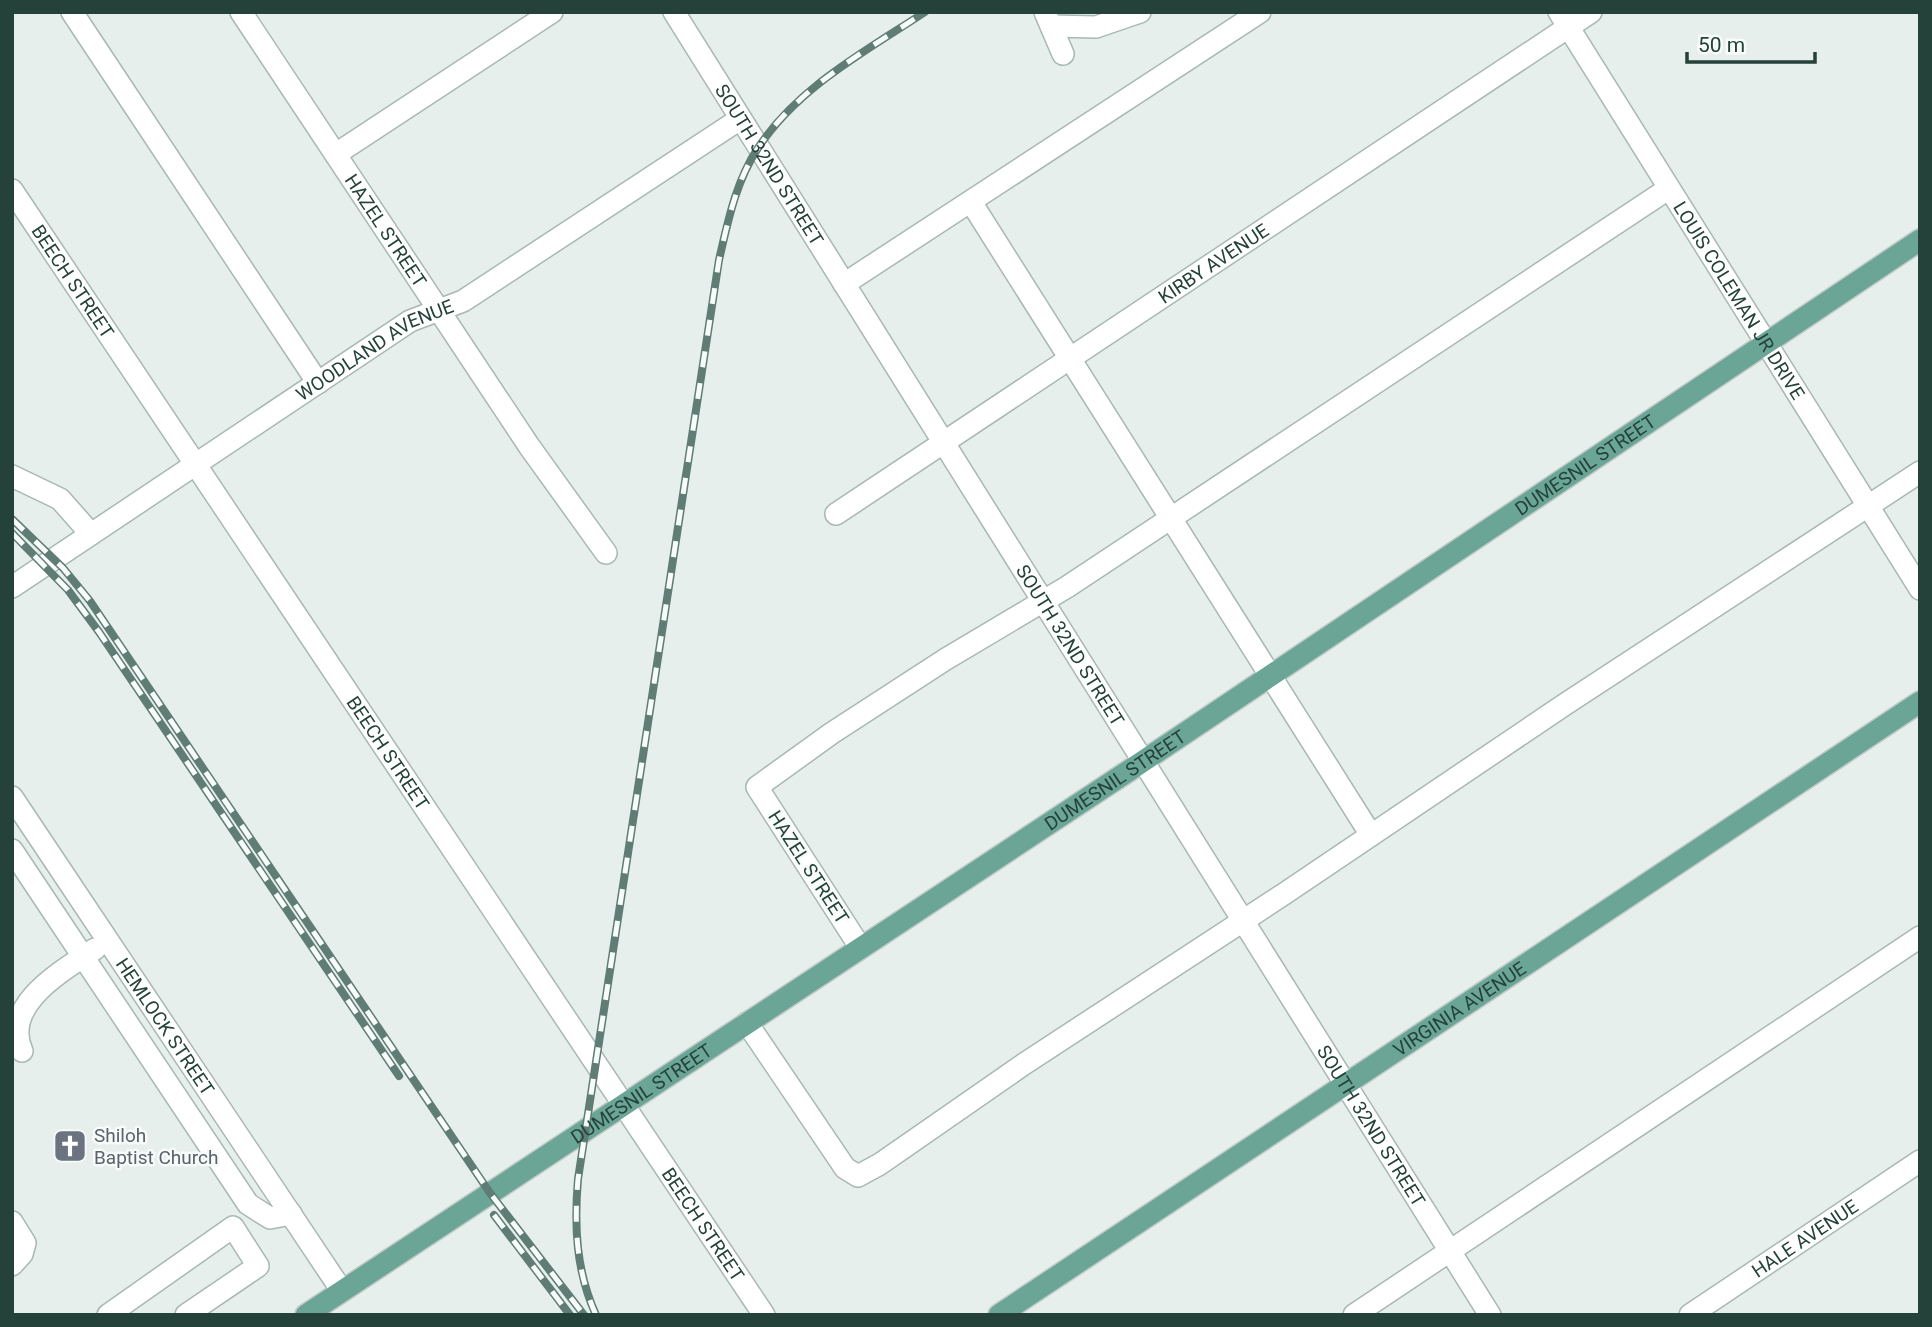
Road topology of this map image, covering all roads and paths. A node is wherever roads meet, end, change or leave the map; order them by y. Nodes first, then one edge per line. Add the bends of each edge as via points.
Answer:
1 (72, 12) edge
2 (241, 12) edge
3 (552, 12) edge
4 (674, 12) edge
5 (1260, 12) edge
6 (1591, 12) edge
7 (1141, 13) edge
8 (1048, 19) edge
9 (1564, 20) edge
10 (1063, 54) dead end
11 (740, 119) junction
12 (336, 154) junction
13 (1668, 189) junction
14 (12, 190) edge
15 (971, 202) junction
16 (1920, 240) edge
17 (844, 284) junction
18 (439, 309) junction
19 (1766, 344) junction
20 (1071, 359) junction
21 (318, 383) junction
22 (944, 443) junction
23 (197, 463) junction
24 (1920, 472) edge
25 (12, 476) edge
26 (1868, 507) junction
27 (836, 514) dead end
28 (1171, 518) junction
29 (92, 534) junction
30 (606, 553) dead end
31 (12, 587) edge
32 (1920, 589) edge
33 (1043, 600) junction
34 (1269, 676) junction
35 (1920, 702) edge
36 (1143, 760) junction
37 (12, 797) edge
38 (1371, 835) junction
39 (12, 850) edge
40 (1244, 919) junction
41 (1920, 937) edge
42 (108, 940) junction
43 (860, 947) junction
44 (84, 957) junction
45 (747, 1023) junction
46 (22, 1051) dead end
47 (1347, 1084) junction
48 (624, 1105) junction
49 (1920, 1161) edge
50 (291, 1214) junction
51 (12, 1222) edge
52 (1449, 1249) junction
53 (12, 1265) edge
54 (342, 1291) junction
55 (108, 1315) edge
56 (186, 1315) edge
57 (306, 1315) edge
58 (764, 1315) edge
59 (999, 1315) edge
60 (1354, 1315) edge
61 (1490, 1315) edge
62 (1690, 1315) edge

1 - 21 street
2 - 12 street, HAZEL STREET
3 - 12 street
4 - 11 street, SOUTH 32ND STREET
5 - 15 street
6 - 9 street, KIRBY AVENUE
7 - 8 street via 1096,27
8 - 10 street
9 - 13 street, LOUIS COLEMAN JR DRIVE
9 - 20 street, KIRBY AVENUE
11 - 17 street, SOUTH 32ND STREET
11 - 18 street, WOODLAND AVENUE via 463,301
12 - 18 street, HAZEL STREET
13 - 19 street, LOUIS COLEMAN JR DRIVE
13 - 28 street
14 - 23 street, BEECH STREET
15 - 17 street
15 - 20 street
16 - 19 main road, DUMESNIL STREET
17 - 22 street, SOUTH 32ND STREET
18 - 21 street, WOODLAND AVENUE via 410,321
18 - 30 street, HAZEL STREET
19 - 26 street, LOUIS COLEMAN JR DRIVE
19 - 34 main road, DUMESNIL STREET
20 - 22 street, KIRBY AVENUE
20 - 28 street
21 - 23 street, WOODLAND AVENUE
22 - 27 street, KIRBY AVENUE
22 - 33 street, SOUTH 32ND STREET
23 - 29 street, WOODLAND AVENUE
23 - 48 street, BEECH STREET
24 - 26 street
25 - 29 street via 60,499
26 - 32 street, LOUIS COLEMAN JR DRIVE
26 - 38 street
28 - 33 street
28 - 34 street
29 - 31 street, WOODLAND AVENUE
33 - 36 street, SOUTH 32ND STREET
33 - 43 street, HAZEL STREET via 855,718 757,787
34 - 36 main road, DUMESNIL STREET
34 - 38 street
35 - 47 main road, VIRGINIA AVENUE
36 - 40 street, SOUTH 32ND STREET
36 - 43 main road, DUMESNIL STREET
37 - 42 street, HEMLOCK STREET
38 - 40 street
39 - 44 street
40 - 45 street via 858,1175 845,1168
40 - 47 street, SOUTH 32ND STREET
41 - 52 street
42 - 44 street
42 - 50 street, HEMLOCK STREET
43 - 45 main road, DUMESNIL STREET
44 - 46 street via 65,968 25,1006 16,1026
44 - 50 street via 248,1204 270,1218
45 - 48 main road, DUMESNIL STREET
47 - 52 street, SOUTH 32ND STREET
47 - 59 main road, VIRGINIA AVENUE
48 - 54 main road, DUMESNIL STREET
48 - 58 street, BEECH STREET
49 - 62 street, HALE AVENUE
50 - 54 street, HEMLOCK STREET
51 - 53 street via 25,1242
52 - 60 street
52 - 61 street, SOUTH 32ND STREET
54 - 57 main road, DUMESNIL STREET
55 - 56 street via 233,1227 258,1266

